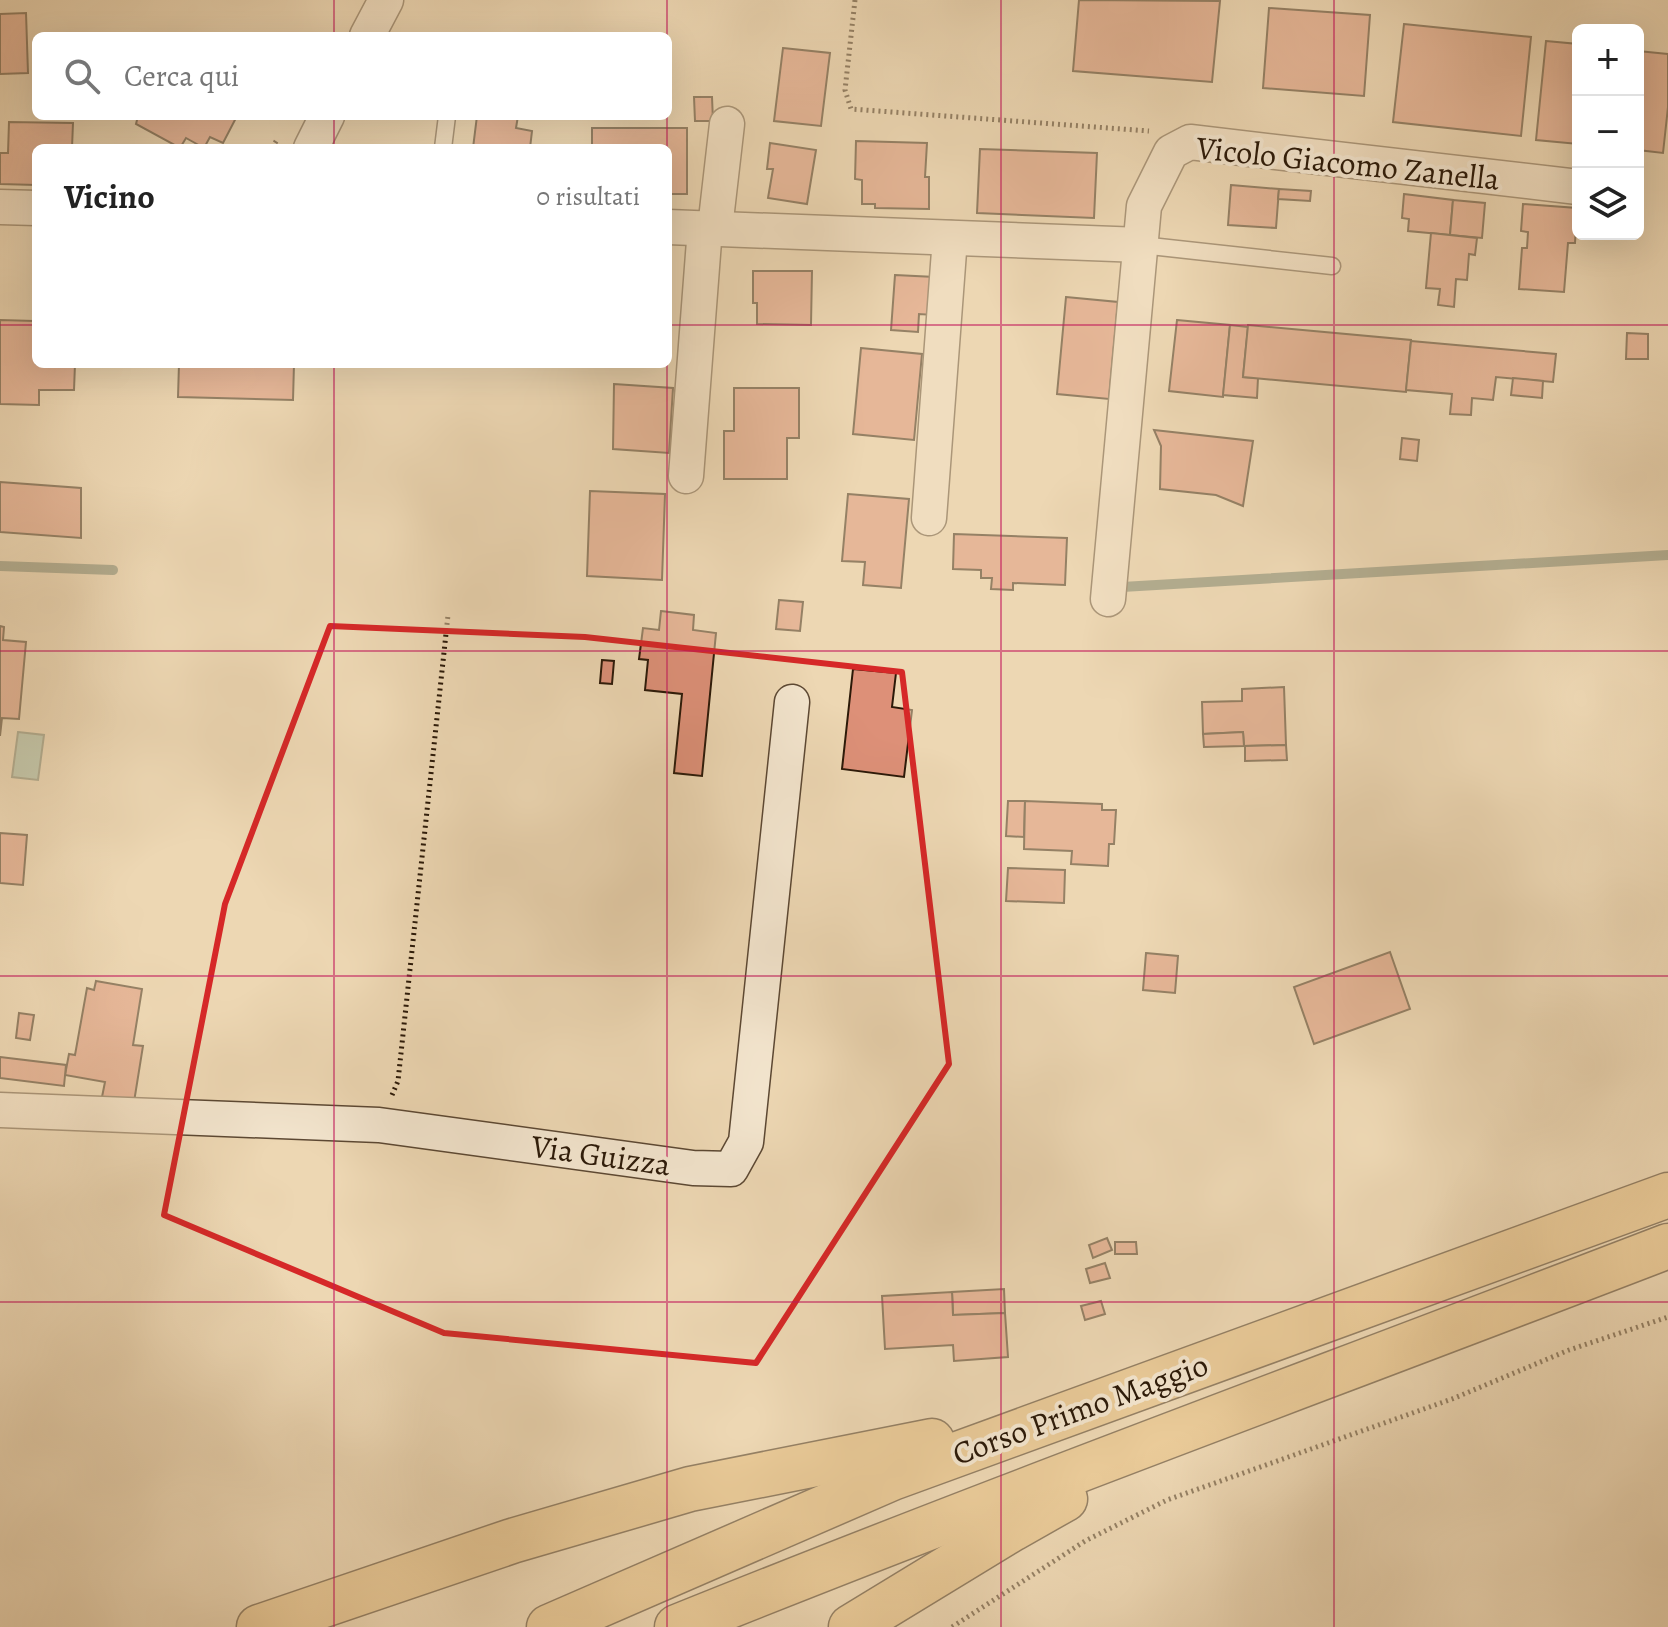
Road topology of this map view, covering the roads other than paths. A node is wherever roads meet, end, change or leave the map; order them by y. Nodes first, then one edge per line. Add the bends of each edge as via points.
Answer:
1 (446, 120) edge
2 (727, 124) dead end
3 (444, 144) edge
4 (1572, 186) edge
5 (0, 207) edge
6 (32, 208) edge
7 (672, 227) edge
8 (710, 228) junction
9 (950, 238) junction
10 (1141, 245) junction
11 (1332, 266) dead end
12 (686, 476) dead end
13 (929, 518) dead end
14 (1108, 599) dead end
15 (792, 702) dead end
16 (0, 1110) edge
17 (1668, 1194) edge
18 (1668, 1246) edge
19 (1668, 1254) edge
20 (1592, 1275) junction
21 (1082, 1408) junction
22 (1201, 1425) junction
23 (259, 1627) edge
24 (549, 1627) edge
25 (677, 1627) edge
26 (851, 1627) edge

1 - 3 lane
2 - 8 street
4 - 10 street, Vicolo Giacomo Zanella via 1190,142 1171,152 1144,206
5 - 6 street
7 - 8 street
8 - 9 street
8 - 12 street
9 - 10 street
9 - 13 street
10 - 11 lane
10 - 14 street, Vicolo Giacomo Zanella
15 - 16 street, Via Guizza via 746,1142 731,1169 379,1125
17 - 21 highway, Corso Primo Maggio
18 - 20 highway
19 - 20 highway
20 - 22 highway, Corso Primo Maggio
21 - 23 highway via 690,1489 512,1541
21 - 24 highway, Corso Primo Maggio via 892,1478
22 - 25 highway, Corso Primo Maggio
22 - 26 highway via 1012,1529

